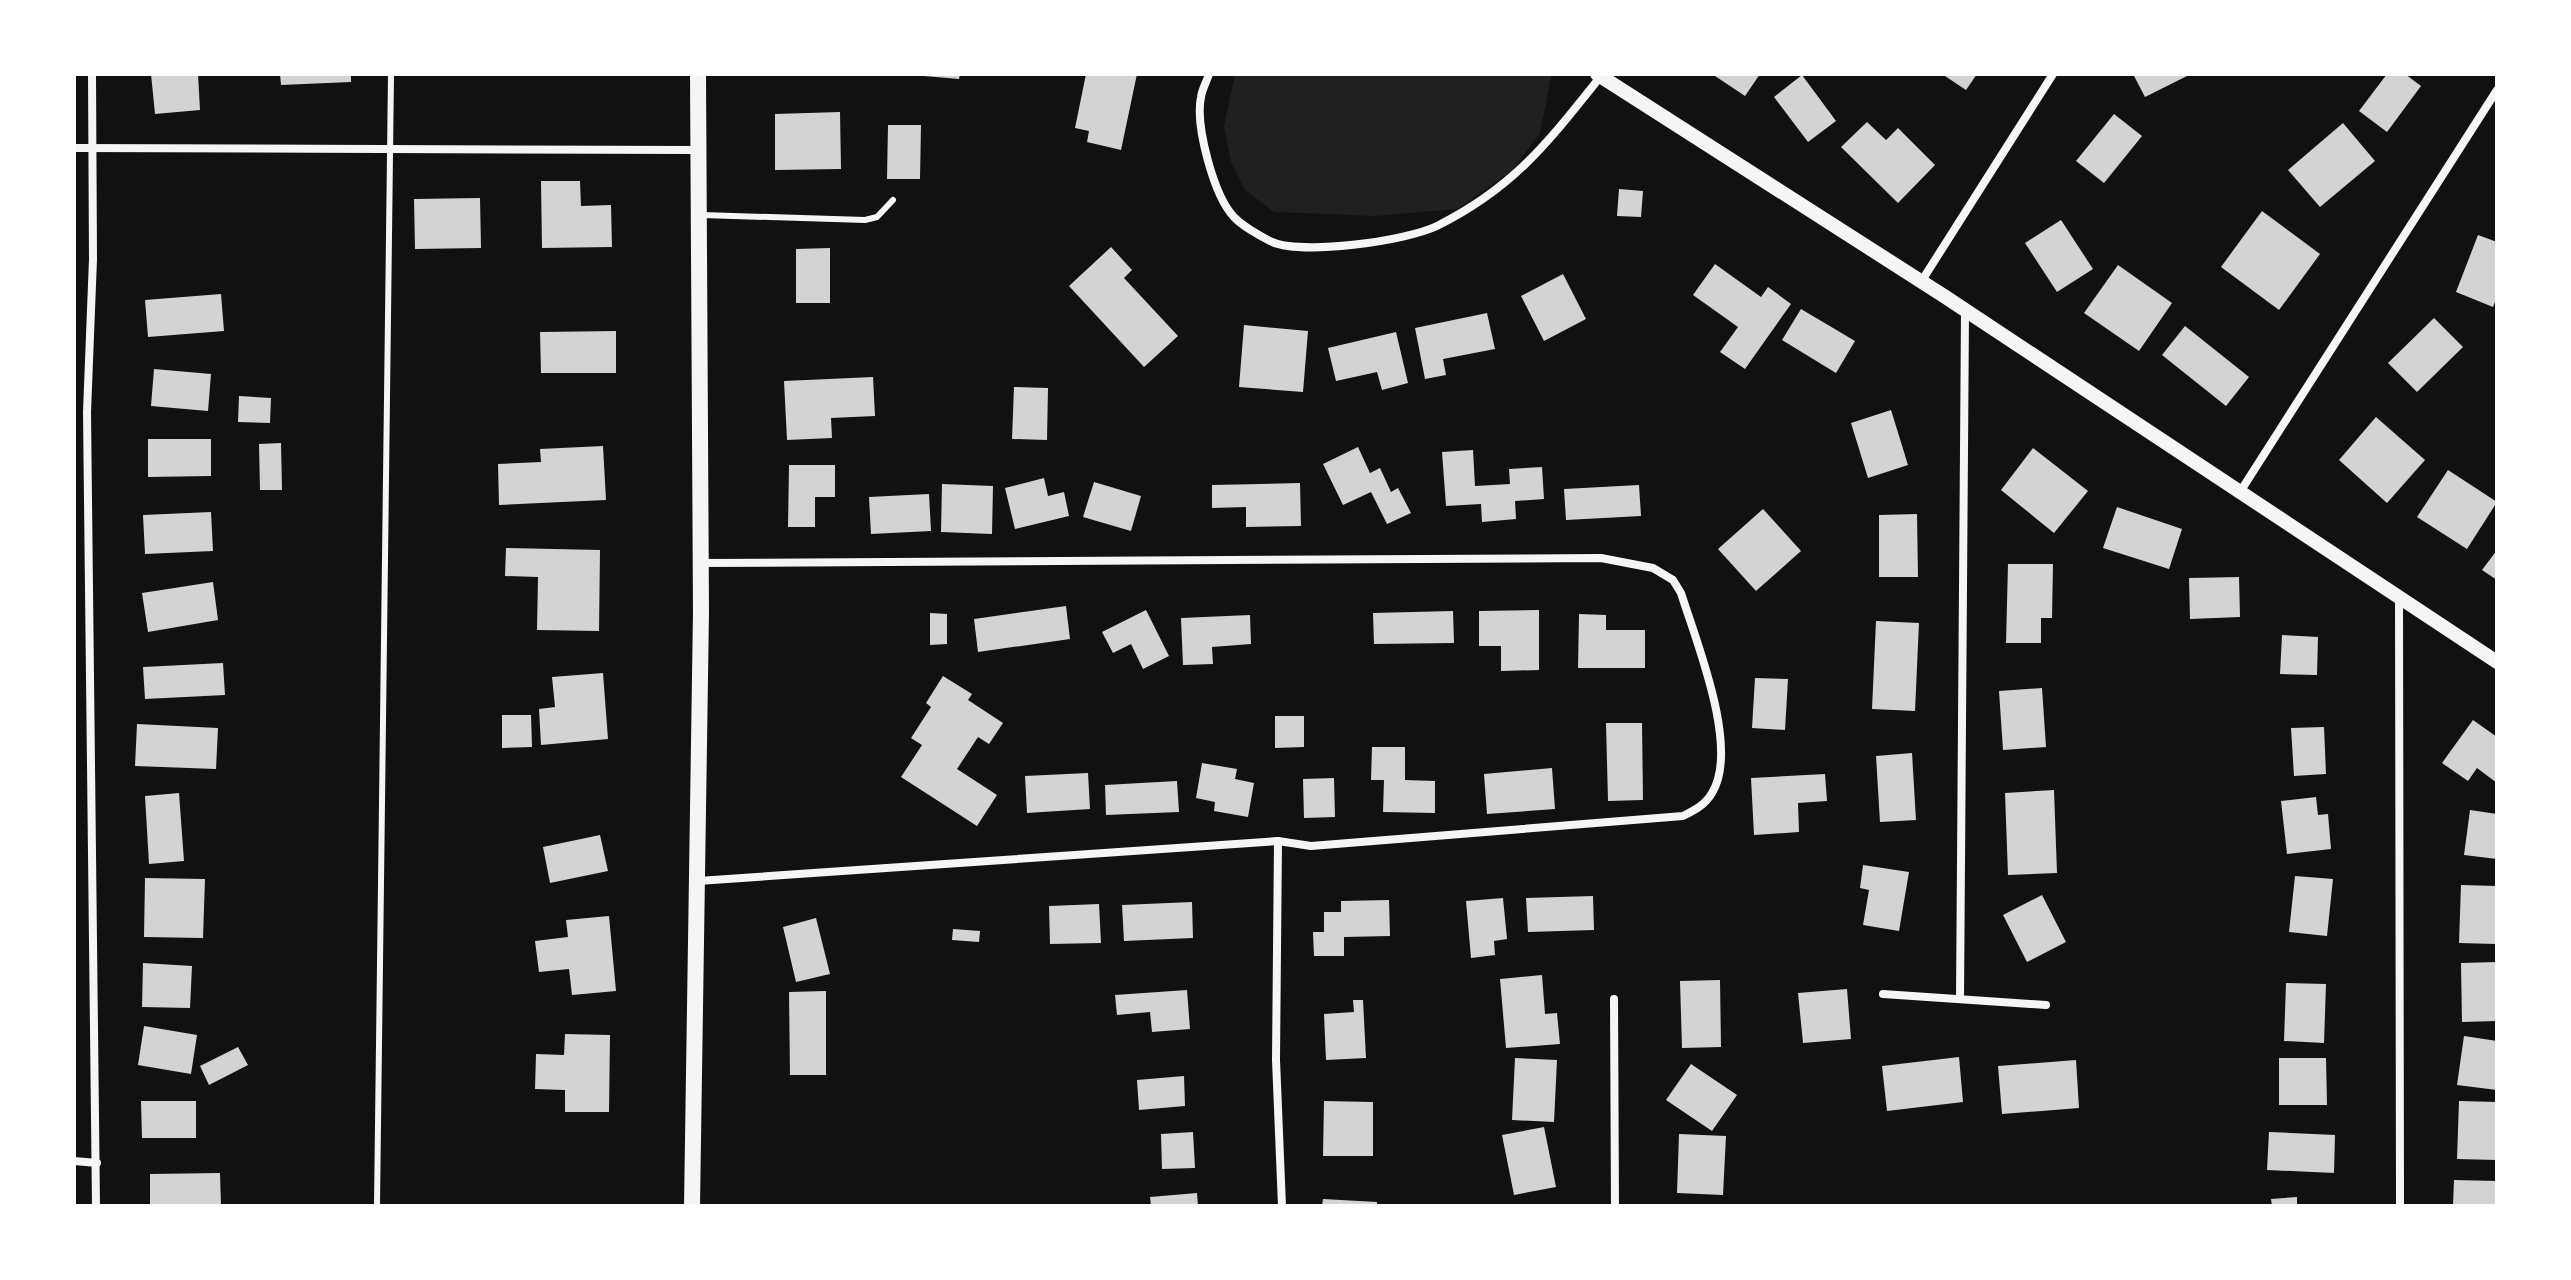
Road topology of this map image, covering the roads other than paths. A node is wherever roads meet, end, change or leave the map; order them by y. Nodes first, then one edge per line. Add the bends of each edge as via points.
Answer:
1 (92, 74) edge
2 (391, 74) edge
3 (698, 74) edge
4 (1209, 74) edge
5 (2053, 74) edge
6 (1600, 75) edge
7 (2497, 90) edge
8 (74, 148) edge
9 (92, 148) junction
10 (391, 150) junction
11 (700, 150) junction
12 (893, 200) dead end
13 (699, 215) junction
14 (1921, 283) junction
15 (1965, 312) junction
16 (2240, 492) junction
17 (699, 563) junction
18 (2399, 597) junction
19 (2497, 662) edge
20 (1278, 841) junction
21 (698, 881) junction
22 (1883, 994) dead end
23 (1614, 999) dead end
24 (1960, 999) junction
25 (2046, 1005) dead end
26 (74, 1161) edge
27 (97, 1163) junction
28 (96, 1206) edge
29 (377, 1206) edge
30 (692, 1206) edge
31 (1282, 1206) edge
32 (1615, 1206) edge
33 (2400, 1206) edge

1 - 9 street
2 - 10 lane
3 - 11 main road
4 - 6 street via 1201,97 1202,137 1212,178 1234,217 1270,241 1303,247 1409,238 1480,202 1530,163
5 - 14 street
6 - 14 street
7 - 16 street
8 - 9 street
9 - 10 street
9 - 27 street via 87,412
10 - 11 street
10 - 29 lane
11 - 13 main road
12 - 13 lane via 877,217 865,220
13 - 17 main road
14 - 15 street
15 - 16 street
15 - 24 street
16 - 18 street
17 - 20 street via 1601,558 1653,568 1673,580 1719,714 1720,771 1701,807 1683,816 1526,829 1311,846
17 - 21 main road
18 - 19 street
18 - 33 street
20 - 21 street
20 - 31 street via 1276,1060
21 - 30 main road
22 - 24 street
23 - 32 street
24 - 25 street
26 - 27 street
27 - 28 street

